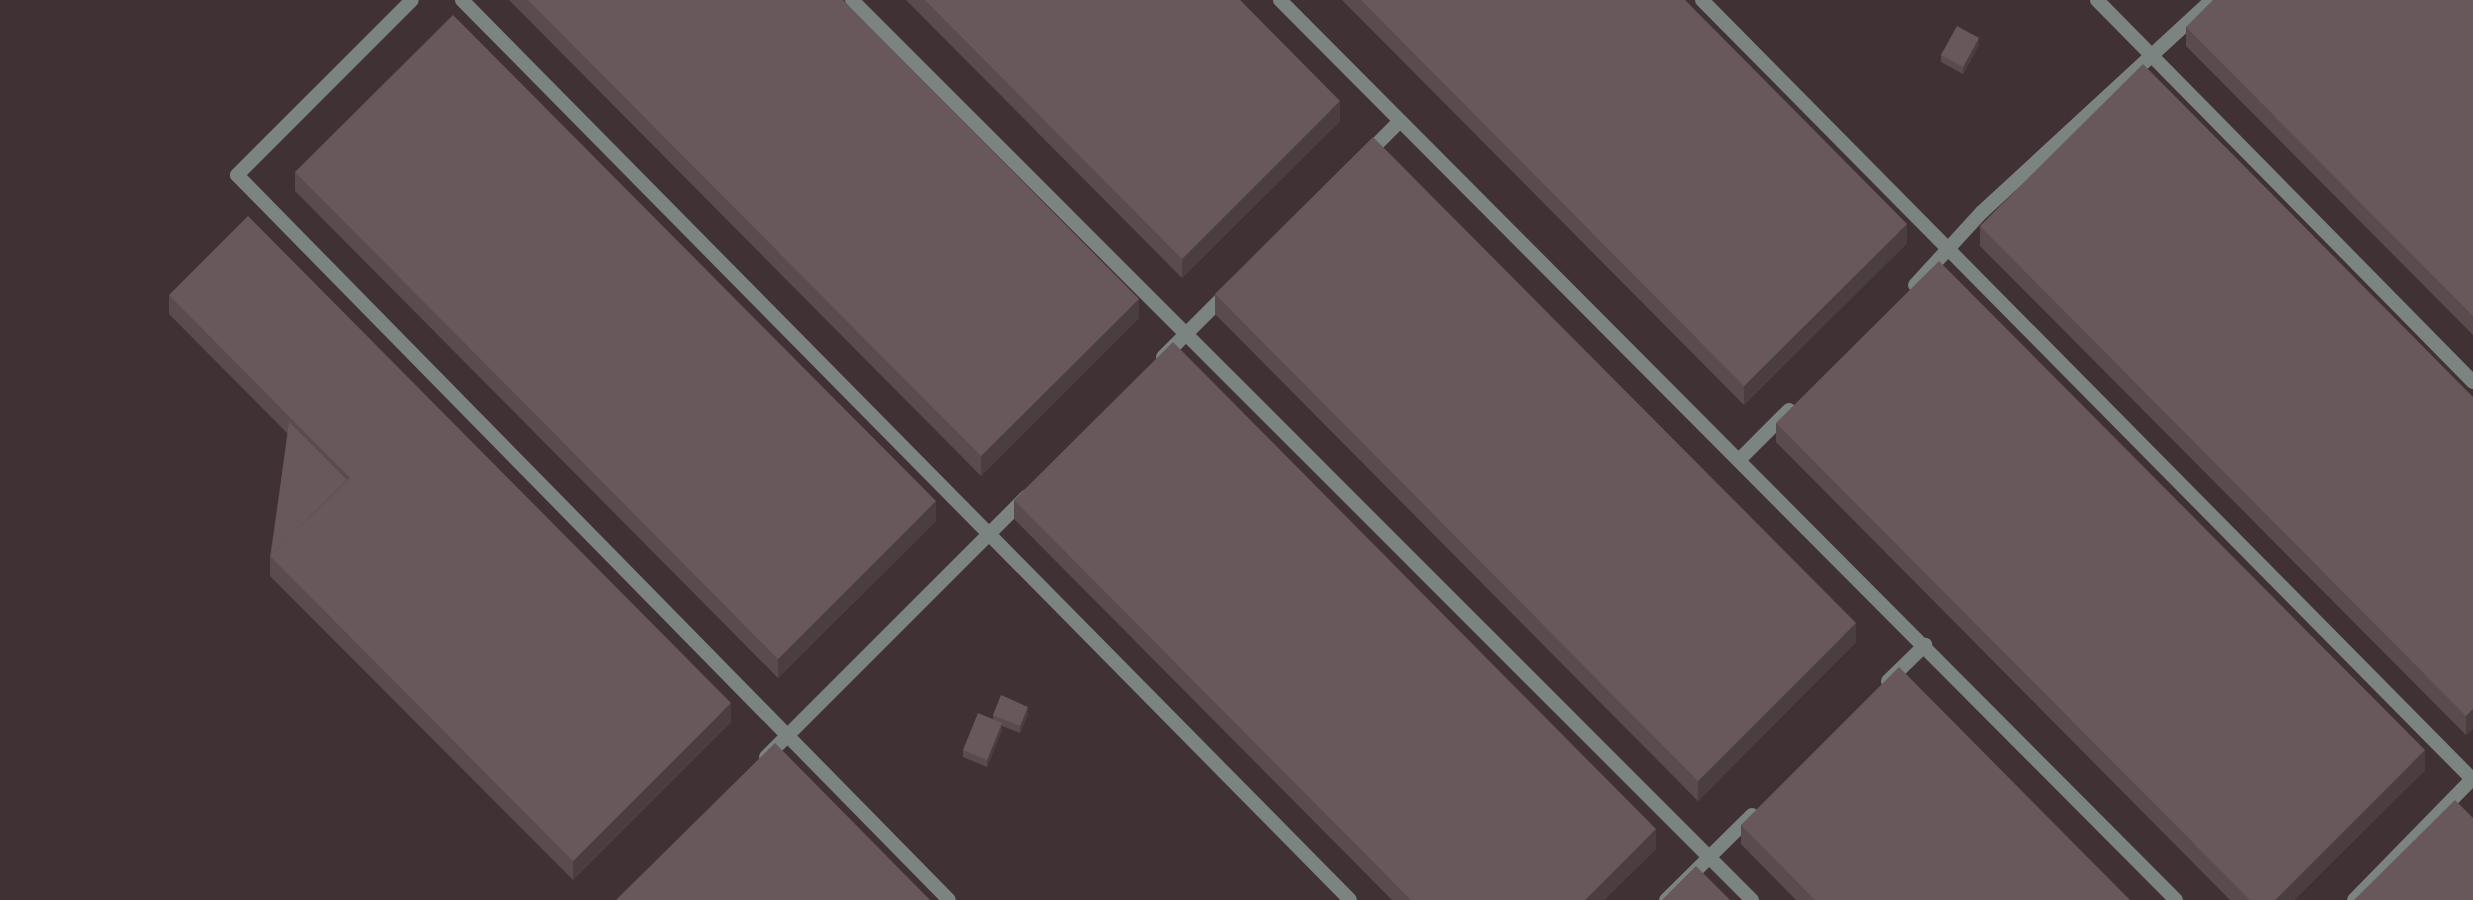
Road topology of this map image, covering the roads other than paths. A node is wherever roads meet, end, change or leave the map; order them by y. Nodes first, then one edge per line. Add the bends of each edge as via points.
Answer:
1 (411, 0) edge
2 (462, 0) edge
3 (852, 0) edge
4 (1280, 0) edge
5 (1702, 0) edge
6 (2098, 0) edge
7 (2212, 0) edge
8 (2152, 56) junction
9 (1400, 121) junction
10 (1352, 169) edge
11 (1947, 250) junction
12 (1237, 283) edge
13 (1904, 296) edge
14 (1189, 331) junction
15 (1152, 369) edge
16 (2473, 382) edge
17 (1798, 401) edge
18 (1741, 458) junction
19 (1038, 485) edge
20 (991, 533) junction
21 (1925, 645) junction
22 (1876, 693) edge
23 (789, 735) junction
24 (751, 772) edge
25 (2473, 779) edge
26 (1769, 799) edge
27 (1711, 856) junction
28 (949, 900) edge
29 (1350, 900) edge
30 (1666, 900) edge
31 (1752, 900) edge
32 (2176, 900) edge
33 (2354, 900) edge

1 - 23 street via 237,175
2 - 20 street
3 - 14 street
4 - 9 street
5 - 11 street
6 - 8 street
7 - 8 street
8 - 11 street
8 - 16 street
9 - 10 street
9 - 18 street
11 - 13 street
11 - 25 street
12 - 14 street
14 - 15 street
14 - 27 street
17 - 18 street
18 - 21 street
19 - 20 street
20 - 23 street
20 - 29 street
21 - 22 street
21 - 32 street
23 - 24 street
23 - 28 street
25 - 33 street
26 - 27 street
27 - 30 street
27 - 31 street

